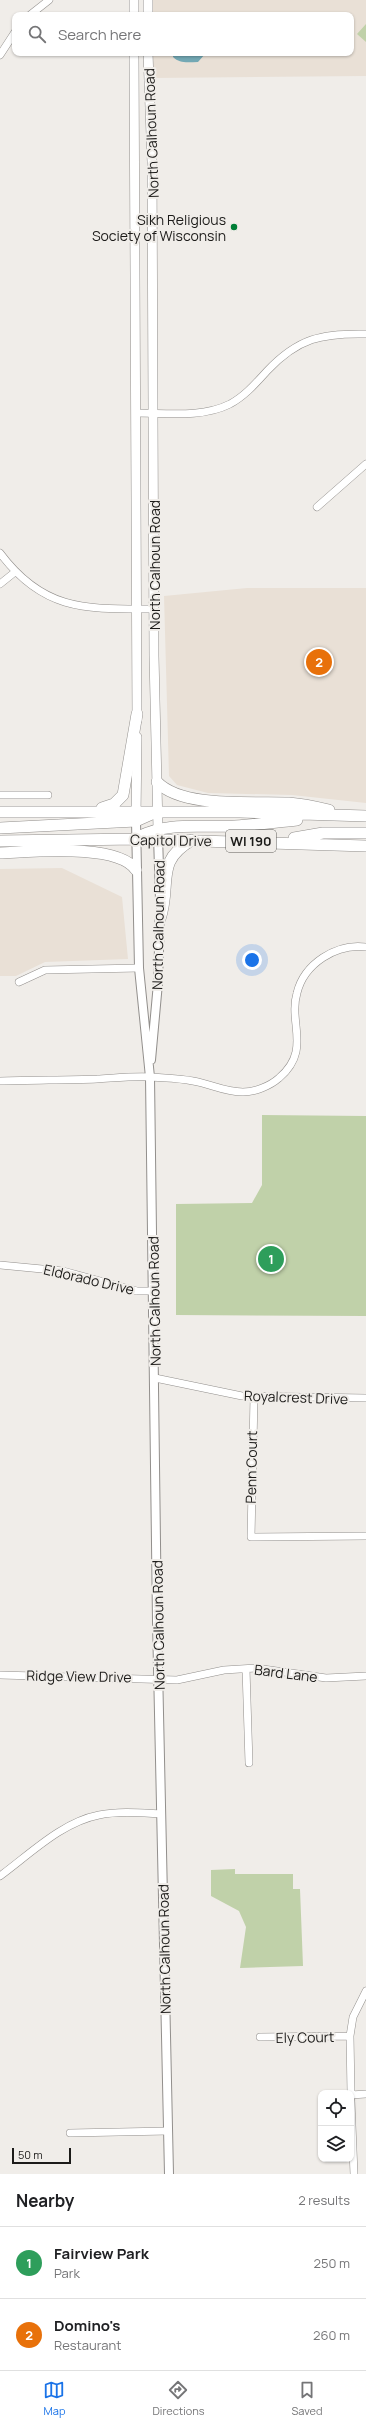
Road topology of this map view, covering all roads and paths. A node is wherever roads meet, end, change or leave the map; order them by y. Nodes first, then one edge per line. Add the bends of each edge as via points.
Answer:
1 (49, 0) edge
2 (134, 0) edge
3 (148, 0) edge
4 (34, 12) edge
5 (134, 12) edge
6 (148, 12) edge
7 (12, 37) edge
8 (0, 55) edge
9 (134, 56) edge
10 (148, 56) edge
11 (366, 334) edge
12 (136, 413) junction
13 (153, 413) junction
14 (366, 464) edge
15 (317, 507) dead end
16 (0, 553) edge
17 (15, 572) junction
18 (0, 584) edge
19 (137, 609) junction
20 (154, 609) junction
21 (137, 714) junction
22 (158, 782) junction
23 (0, 795) edge
24 (48, 795) dead end
25 (92, 811) junction
26 (0, 812) edge
27 (158, 812) junction
28 (136, 816) junction
29 (333, 816) junction
30 (365, 816) edge
31 (0, 828) edge
32 (366, 833) edge
33 (158, 834) junction
34 (136, 839) junction
35 (192, 840) junction
36 (0, 842) edge
37 (271, 842) junction
38 (366, 846) edge
39 (0, 853) edge
40 (136, 870) junction
41 (160, 919) junction
42 (366, 947) edge
43 (139, 968) junction
44 (19, 982) dead end
45 (150, 1077) junction
46 (0, 1081) edge
47 (0, 1265) edge
48 (154, 1291) junction
49 (155, 1378) junction
50 (254, 1397) junction
51 (366, 1398) edge
52 (366, 1536) edge
53 (246, 1669) junction
54 (0, 1675) edge
55 (366, 1676) edge
56 (159, 1678) junction
57 (249, 1763) dead end
58 (161, 1814) junction
59 (0, 1876) edge
60 (366, 1991) edge
61 (350, 2036) junction
62 (260, 2037) dead end
63 (351, 2090) edge
64 (354, 2094) edge
65 (366, 2094) edge
66 (352, 2126) edge
67 (168, 2131) junction
68 (70, 2133) dead end
69 (169, 2174) edge
70 (354, 2174) edge

1 - 4 street
2 - 5 main road
3 - 6 main road
7 - 8 street
9 - 12 main road, North Calhoun Road
10 - 13 main road, North Calhoun Road via 152,170
11 - 13 street via 320,336 298,345 278,360 237,399 222,407 189,413
12 - 13 street
12 - 19 main road, North Calhoun Road
13 - 20 main road, North Calhoun Road
14 - 15 street
16 - 17 street
17 - 18 street
17 - 19 street via 53,599 67,604 103,609
19 - 20 street
19 - 21 main road, North Calhoun Road
20 - 22 main road, North Calhoun Road
21 - 25 main road via 123,795 114,804
21 - 28 main road, North Calhoun Road
22 - 27 main road, North Calhoun Road
22 - 30 main road via 173,792 198,799 290,803
23 - 24 street
25 - 26 main road, Capitol Drive
25 - 28 main road, Capitol Drive
27 - 28 main road
27 - 29 main road, Capitol Drive / WI 190
27 - 33 main road, North Calhoun Road
28 - 31 main road
28 - 34 street, North Calhoun Road
29 - 30 main road, Capitol Drive / WI 190
29 - 33 main road via 234,826 197,826
32 - 37 main road via 323,834
33 - 34 main road
33 - 35 main road, Capitol Drive / WI 190
33 - 41 street, North Calhoun Road
34 - 36 main road, Capitol Drive
34 - 40 street, North Calhoun Road
35 - 37 main road, Capitol Drive / WI 190
35 - 41 main road via 171,855 167,868 165,903
37 - 38 main road, Capitol Drive / WI 190
39 - 40 main road via 99,852 126,860
40 - 43 street, North Calhoun Road
41 - 45 street, North Calhoun Road via 158,983
42 - 45 street via 345,948 328,954 312,967 302,981 296,994 296,1052 279,1079 261,1088 245,1092 227,1092 194,1081
43 - 44 street via 45,970
43 - 45 street, North Calhoun Road
45 - 46 street
45 - 48 street, North Calhoun Road
47 - 48 street, Eldorado Drive via 63,1271 137,1291
48 - 49 street, North Calhoun Road
49 - 50 street, Royalcrest Drive
49 - 56 street, North Calhoun Road
50 - 51 street, Royalcrest Drive
50 - 52 street, Penn Court via 251,1537
53 - 55 street, Bard Lane via 270,1668 326,1678
53 - 56 street, Bard Lane via 224,1670 186,1679
53 - 57 street
54 - 56 street, Ridge View Drive
56 - 58 street, North Calhoun Road
58 - 59 street via 99,1815 80,1821 56,1834
58 - 67 street, North Calhoun Road
60 - 61 street via 353,2017
61 - 62 street, Ely Court
61 - 63 street
64 - 65 street
66 - 70 street
67 - 68 street
67 - 69 street, North Calhoun Road

